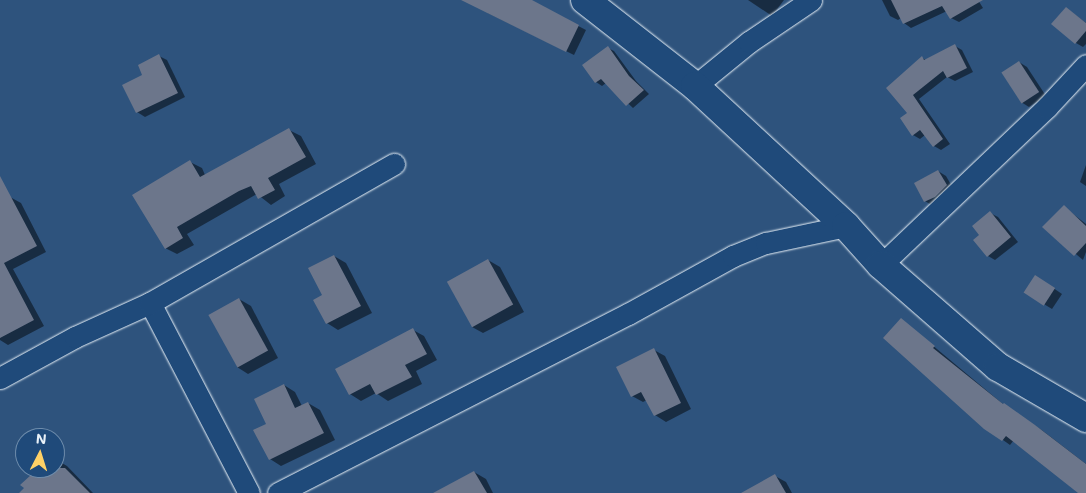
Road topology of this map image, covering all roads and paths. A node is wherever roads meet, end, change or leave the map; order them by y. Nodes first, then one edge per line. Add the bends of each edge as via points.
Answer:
1 (585, 0) edge
2 (811, 0) edge
3 (1086, 65) edge
4 (695, 86) junction
5 (394, 164) dead end
6 (846, 226) junction
7 (881, 265) junction
8 (150, 303) junction
9 (0, 378) edge
10 (1086, 418) edge
11 (249, 493) edge
12 (278, 493) edge

1 - 4 street
2 - 4 street via 749,42
3 - 7 street via 1047,107
4 - 6 street
5 - 8 street
6 - 7 street
6 - 12 street via 766,243 733,256 628,314
7 - 10 street via 998,367
8 - 9 street via 75,337
8 - 11 street

